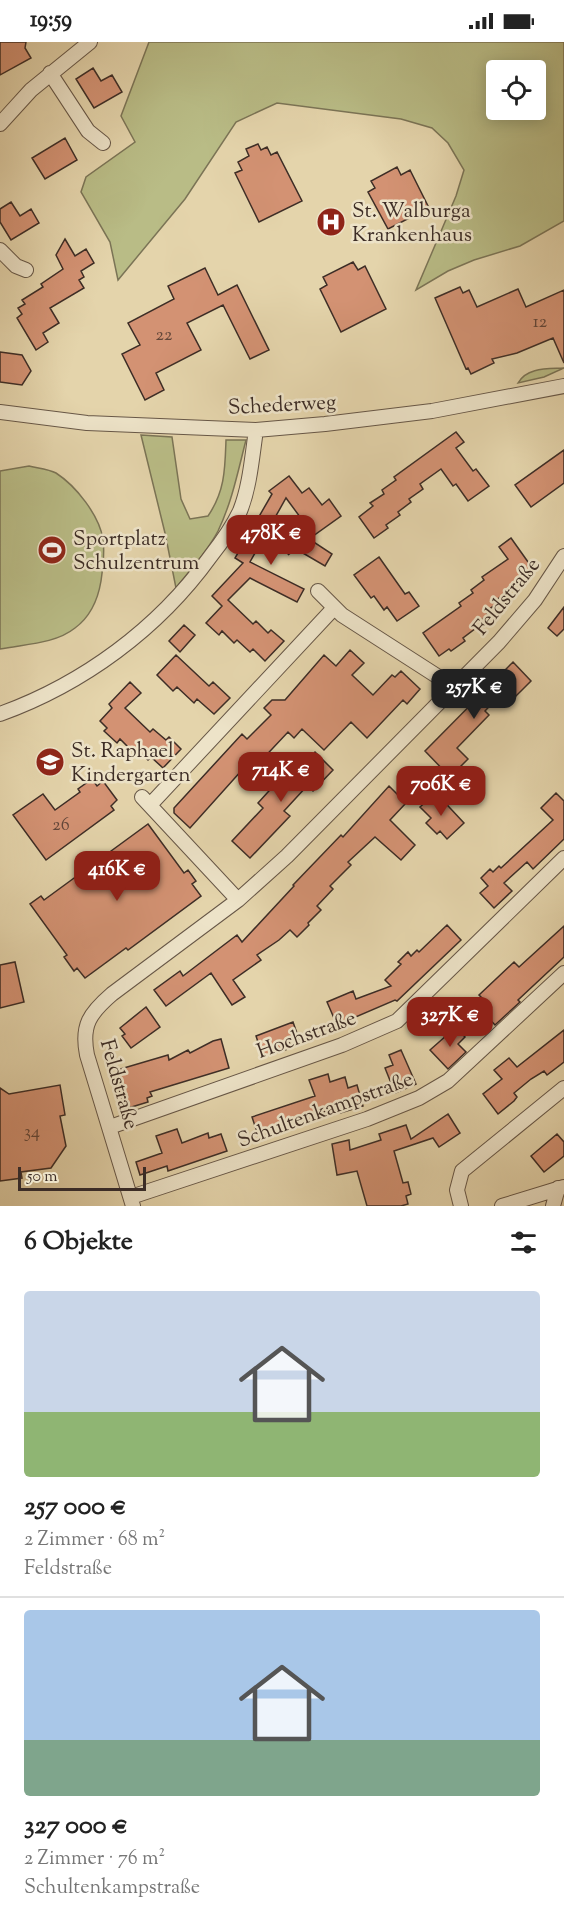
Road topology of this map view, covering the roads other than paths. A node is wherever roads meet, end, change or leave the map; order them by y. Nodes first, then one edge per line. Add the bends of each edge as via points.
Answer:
1 (90, 42) edge
2 (50, 73) junction
3 (0, 124) edge
4 (103, 142) dead end
5 (0, 250) edge
6 (26, 270) dead end
7 (564, 386) edge
8 (0, 412) edge
9 (256, 430) junction
10 (564, 556) edge
11 (318, 591) dead end
12 (334, 608) junction
13 (454, 687) junction
14 (0, 714) edge
15 (564, 858) edge
16 (238, 900) junction
17 (564, 973) edge
18 (564, 1088) edge
19 (110, 1127) junction
20 (561, 1187) edge
21 (132, 1202) edge
22 (461, 1206) edge
23 (502, 1206) edge
24 (553, 1206) edge

1 - 2 street
2 - 3 street
2 - 4 street via 88,131
5 - 6 street
7 - 9 street, Schederweg via 432,411
8 - 9 street, Schederweg via 87,423
9 - 14 street via 248,486 237,516 180,594 142,631 96,667 46,695
10 - 13 street, Feldstraße via 522,616
11 - 12 street
12 - 13 street
12 - 16 street via 146,801
13 - 16 street, Feldstraße via 287,856
15 - 19 street, Hochstraße via 397,1021 342,1045
16 - 19 street, Feldstraße via 112,994 89,1017 86,1049
17 - 21 street, Schultenkampstraße via 448,1081 430,1093
18 - 22 street via 462,1171 457,1190
19 - 21 street, Feldstraße
20 - 23 street
20 - 24 street

